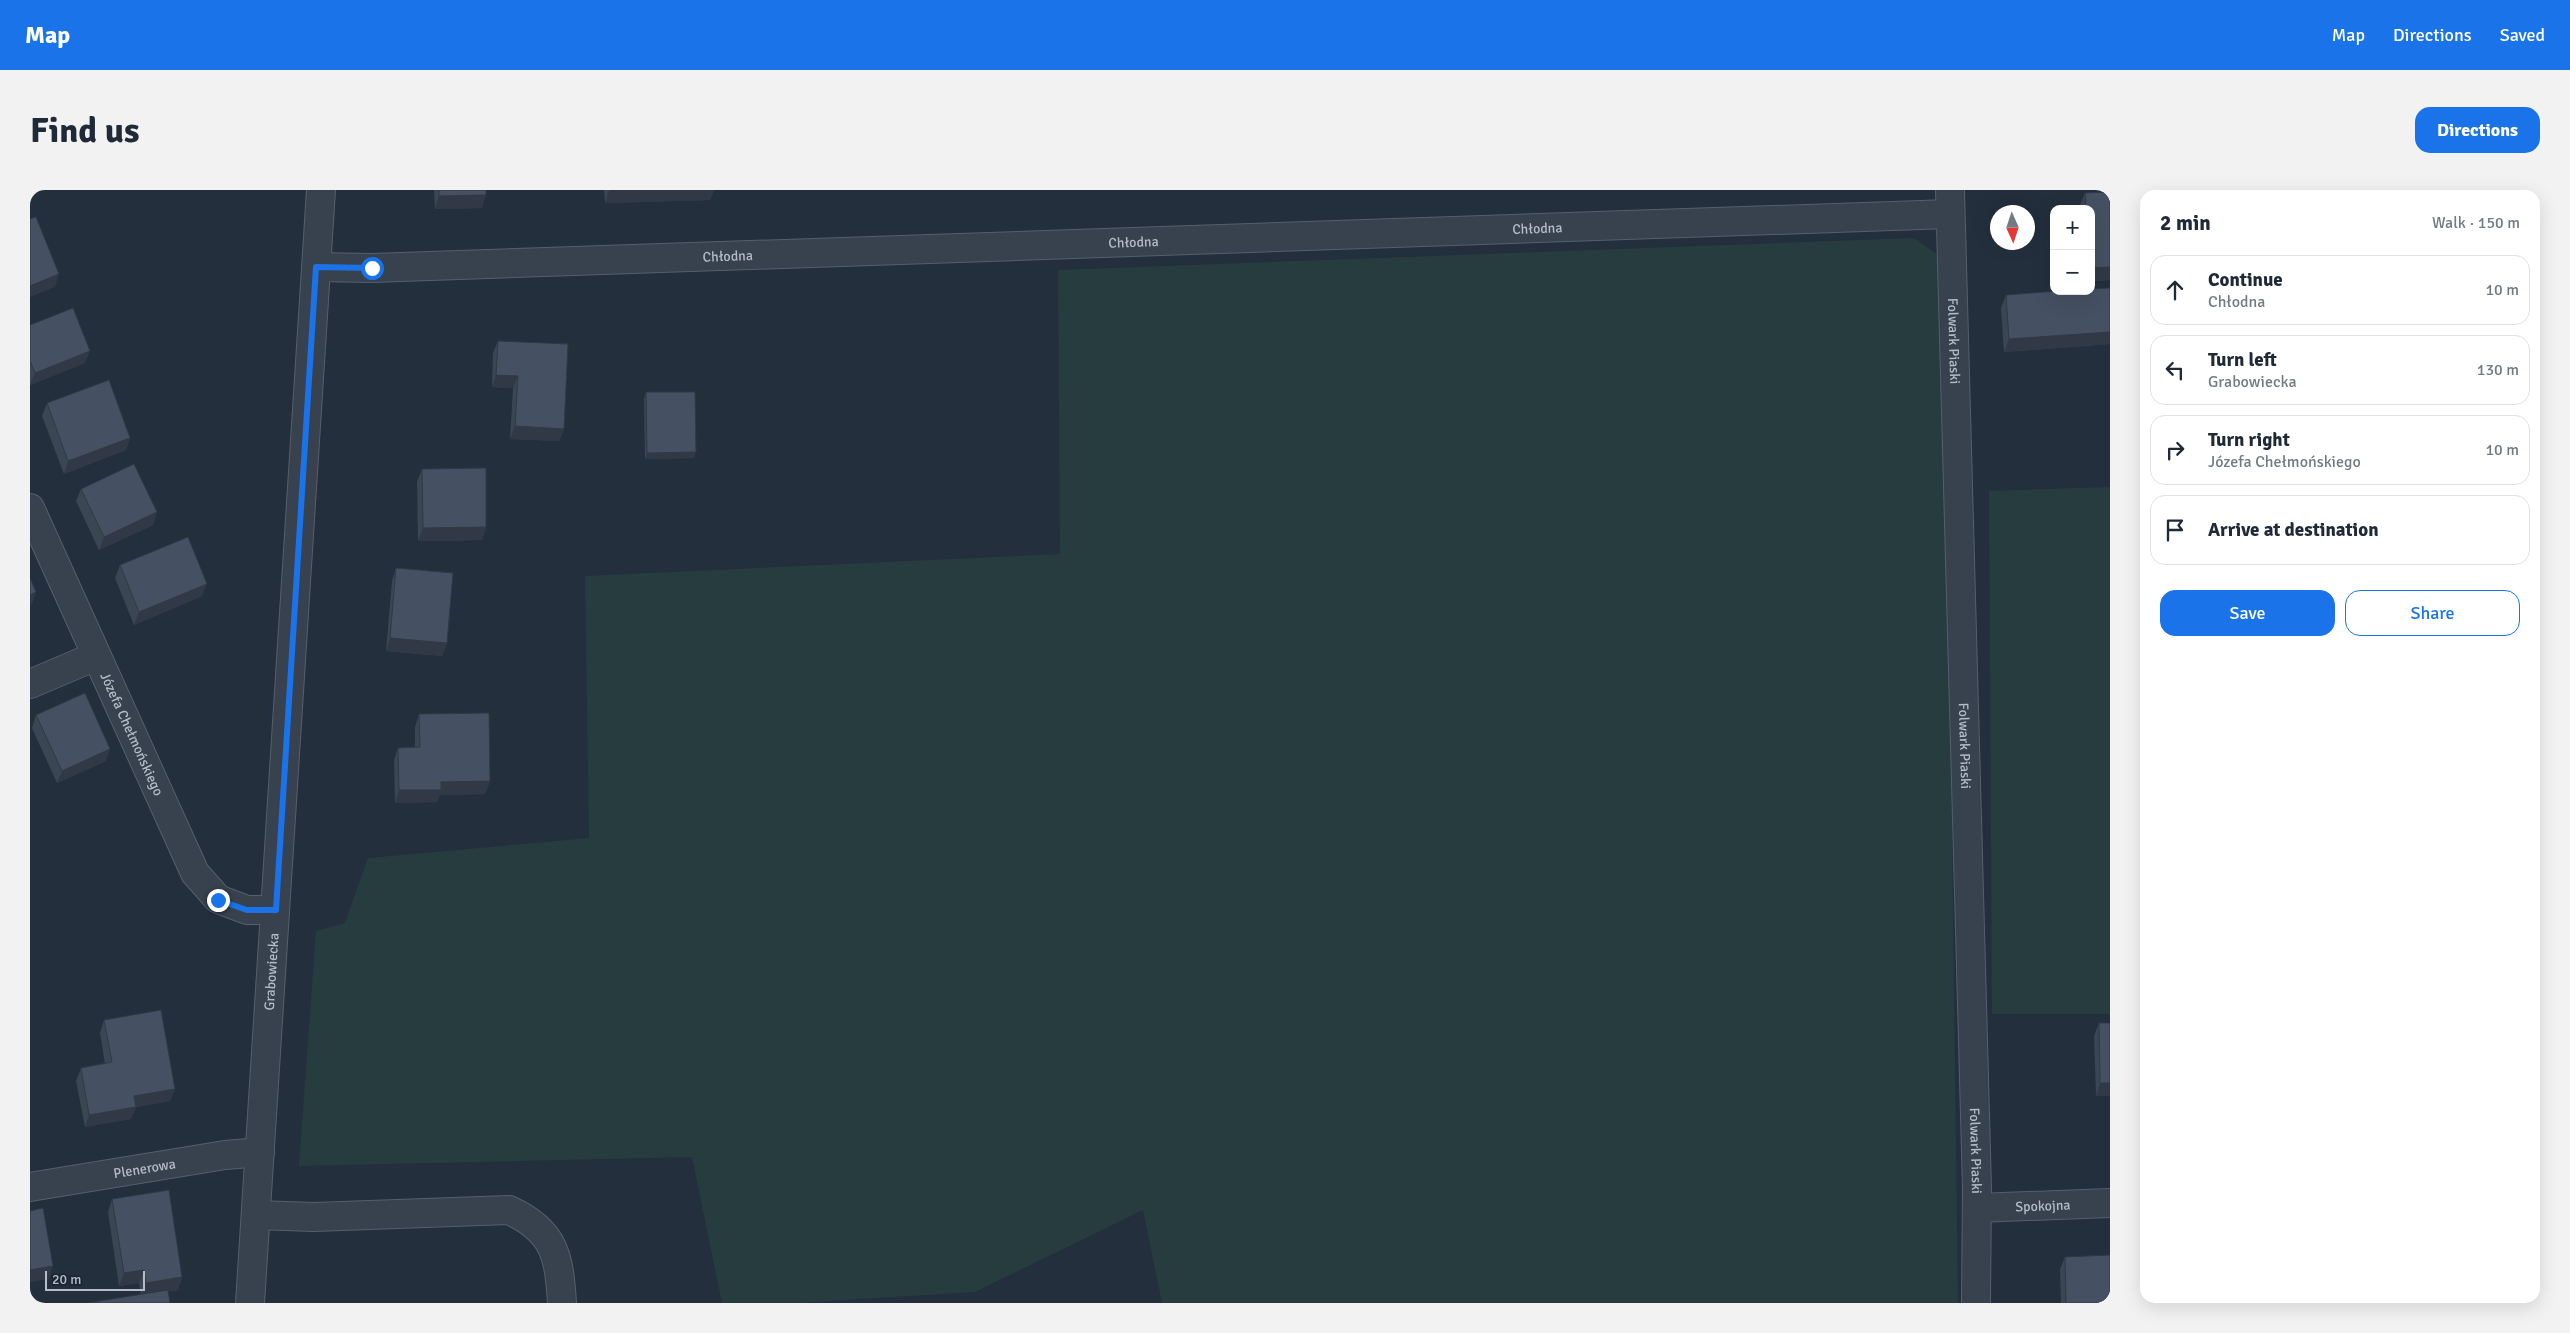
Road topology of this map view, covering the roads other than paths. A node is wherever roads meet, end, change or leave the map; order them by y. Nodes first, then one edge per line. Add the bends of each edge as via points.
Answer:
1 (321, 190) edge
2 (1950, 202) edge
3 (316, 267) junction
4 (30, 508) edge
5 (96, 656) junction
6 (30, 684) edge
7 (276, 910) junction
8 (260, 1152) junction
9 (30, 1187) edge
10 (2110, 1203) edge
11 (1977, 1208) junction
12 (256, 1215) junction
13 (250, 1303) edge
14 (562, 1303) edge
15 (1976, 1303) edge

1 - 3 street, Grabowiecka
2 - 3 street, Chłodna via 392,268
2 - 11 street, Folwark Piaski
3 - 7 street, Grabowiecka
4 - 5 street, Józefa Chełmońskiego
5 - 6 street
5 - 7 street, Józefa Chełmońskiego via 195,873 218,900 247,910
7 - 8 street, Grabowiecka
8 - 9 street, Plenerowa
8 - 12 street, Grabowiecka
10 - 11 street, Spokojna
11 - 15 street, Folwark Piaski
12 - 13 street, Grabowiecka
12 - 14 street via 314,1217 509,1210 530,1220 555,1251

